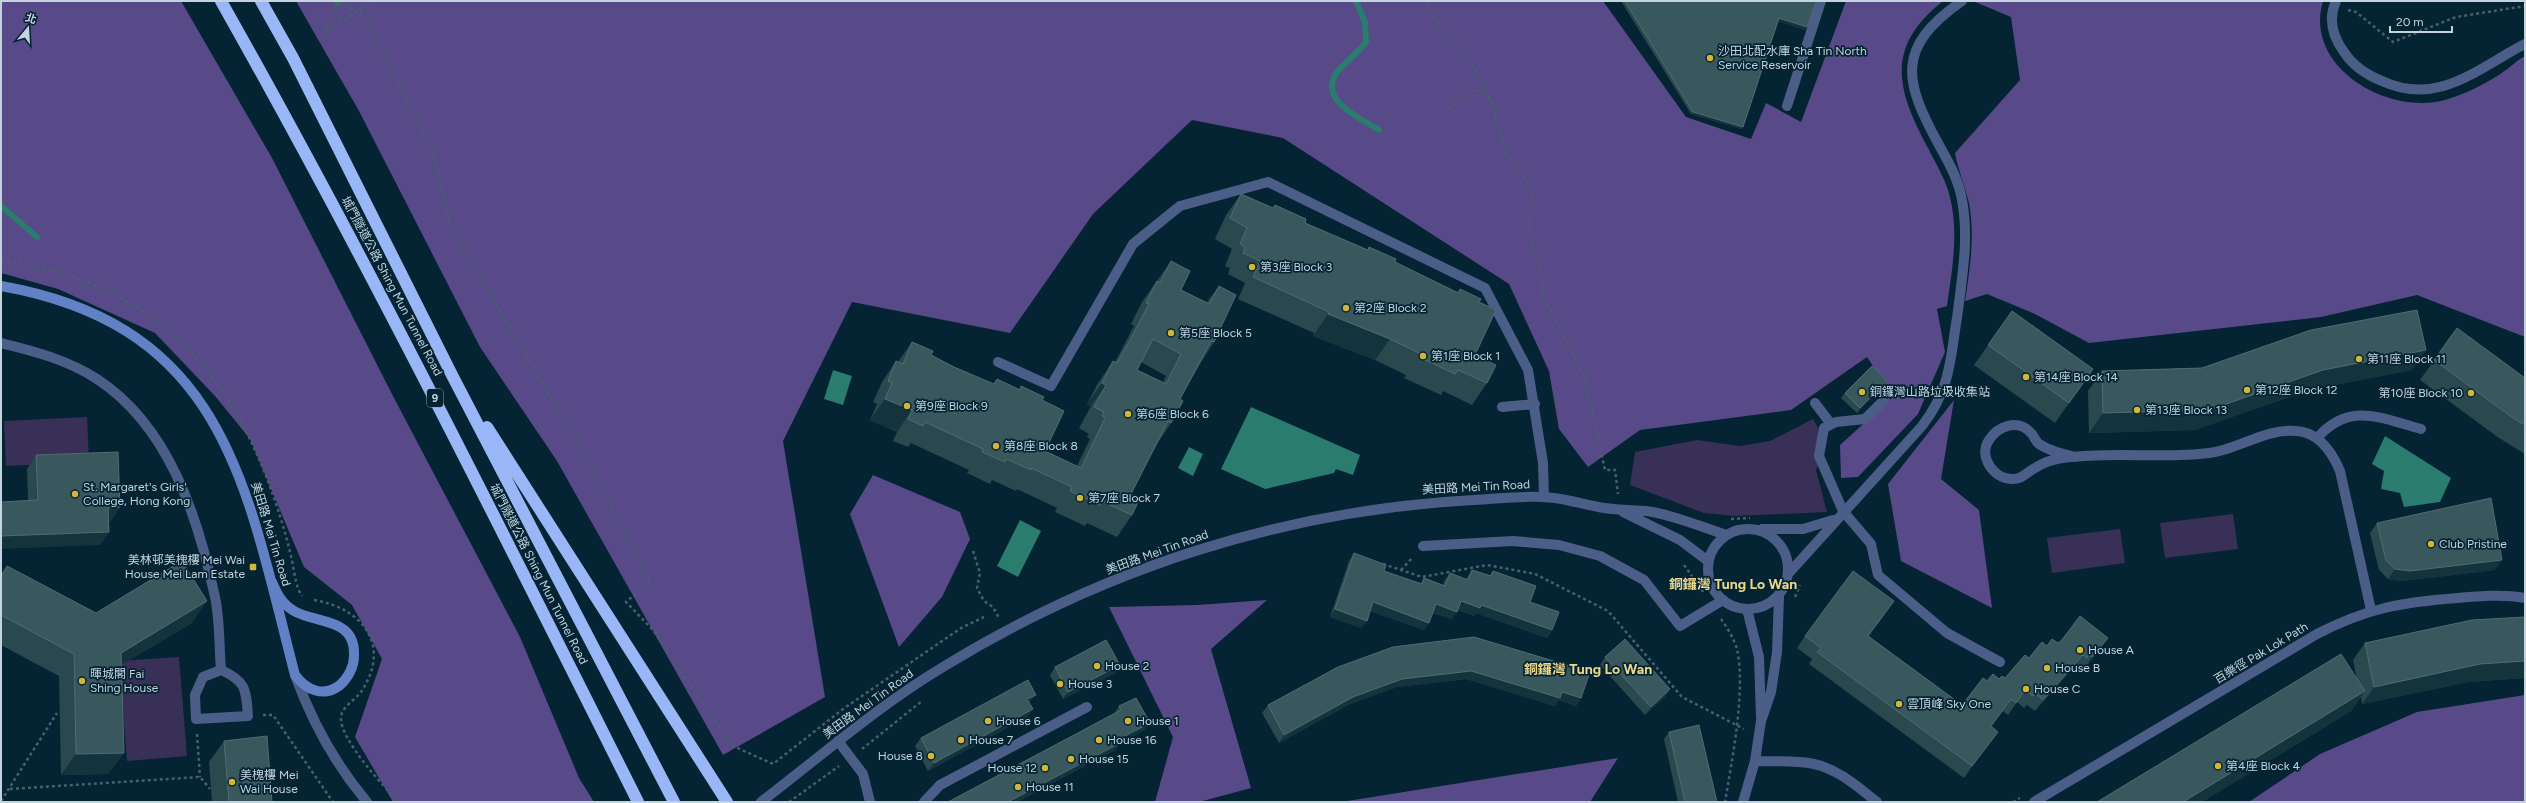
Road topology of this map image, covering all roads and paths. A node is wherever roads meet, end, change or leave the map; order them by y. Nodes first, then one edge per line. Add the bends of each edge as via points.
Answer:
1 (221, 1) edge
2 (261, 1) edge
3 (335, 1) edge
4 (339, 1) edge
5 (374, 1) edge
6 (1427, 1) edge
7 (1821, 1) edge
8 (1962, 1) edge
9 (2335, 4) edge
10 (337, 5) junction
11 (2525, 6) edge
12 (356, 12) junction
13 (2525, 44) edge
14 (1491, 100) junction
15 (1787, 106) dead end
16 (1448, 108) dead end
17 (1, 286) edge
18 (1, 343) edge
19 (998, 362) dead end
20 (453, 377) junction
21 (1885, 399) dead end
22 (1815, 403) dead end
23 (1535, 404) junction
24 (1502, 407) dead end
25 (1831, 424) junction
26 (2421, 429) dead end
27 (2317, 438) junction
28 (2076, 457) junction
29 (1618, 494) dead end
30 (1544, 497) junction
31 (1620, 511) junction
32 (1843, 511) junction
33 (1835, 520) junction
34 (1756, 529) junction
35 (1726, 534) junction
36 (1423, 546) dead end
37 (974, 551) dead end
38 (1679, 560) dead end
39 (1708, 561) junction
40 (1377, 562) edge
41 (1789, 573) junction
42 (1802, 580) dead end
43 (272, 582) junction
44 (1779, 596) junction
45 (2525, 598) edge
46 (1723, 600) junction
47 (1793, 602) dead end
48 (1712, 606) junction
49 (1747, 609) junction
50 (2371, 610) junction
51 (984, 617) dead end
52 (999, 618) dead end
53 (2000, 662) dead end
54 (221, 670) junction
55 (295, 675) junction
56 (925, 699) dead end
57 (1087, 708) dead end
58 (57, 713) dead end
59 (248, 716) junction
60 (196, 719) junction
61 (1761, 721) junction
62 (1736, 725) junction
63 (890, 727) dead end
64 (1759, 736) junction
65 (838, 741) junction
66 (1755, 761) junction
67 (200, 777) junction
68 (10, 789) junction
69 (210, 789) dead end
70 (1, 801) edge
71 (333, 802) edge
72 (367, 802) edge
73 (545, 802) edge
74 (557, 802) edge
75 (638, 802) edge
76 (674, 802) edge
77 (727, 802) edge
78 (762, 802) edge
79 (870, 802) edge
80 (924, 802) edge
81 (1726, 802) edge
82 (1744, 802) edge
83 (1877, 802) edge
84 (2034, 802) edge

1 - 75 highway, 城門隧道公路 Shing Mun Tunnel Road / 9 via 270,87 427,381
2 - 20 highway, 城門隧道公路 Shing Mun Tunnel Road / 9 via 293,58
3 - 10 path
4 - 10 path
4 - 12 path
5 - 12 path
6 - 14 path via 1430,14 1470,61
7 - 15 street
8 - 32 street via 1928,29 1915,53 1912,72 1918,106 1956,179 1965,217 1965,255 1948,374 1938,401 1922,426
9 - 11 path via 2356,12 2393,42 2456,17
9 - 13 street via 2332,23 2334,33 2347,58 2368,75 2398,87 2431,88 2456,82 2481,71
10 - 12 path via 324,33
12 - 51 path via 368,21 433,152 450,226 587,459 650,582 626,602 653,630 731,745 773,764 842,709 961,628
14 - 16 path via 1476,89
14 - 29 path via 1505,152 1528,183 1531,192 1530,237 1540,262 1543,296 1584,375 1605,470 1615,470
17 - 43 street, 美田路 Mei Tin Road via 47,295 105,318 142,342 177,373 205,410 230,452 253,512
18 - 54 street via 55,359 96,379 123,400 162,447 184,494 213,592
19 - 23 street via 1051,386 1133,244 1180,206 1268,182 1484,288 1528,370
20 - 76 highway, 城門隧道公路 Shing Mun Tunnel Road / 9
20 - 77 highway via 533,496
21 - 25 street via 1866,418
22 - 25 street
23 - 24 street
23 - 30 street via 1543,464
25 - 32 street via 1824,428 1819,456
26 - 27 street via 2362,414 2329,424
27 - 28 street via 2297,431 2276,432 2210,453
27 - 50 street via 2332,452 2340,471
28 - 28 street via 2048,462 2024,476 2012,479 1999,476 1990,468 1985,456 1987,443 1994,432 2005,426 2018,426 2029,431 2038,443
30 - 31 street, 美田路 Mei Tin Road
30 - 65 street, 美田路 Mei Tin Road via 1416,503 1341,514 1260,531 1164,561 1080,595 1006,630 914,685
31 - 35 street, 美田路 Mei Tin Road via 1648,511
31 - 39 street, 美田路 Mei Tin Road via 1680,540
32 - 33 street
32 - 53 street via 1870,544 1878,575 1947,633
33 - 34 street via 1803,529
33 - 41 street
34 - 35 street via 1736,530
34 - 41 street via 1777,540 1788,561
35 - 39 street via 1712,550
36 - 48 street via 1513,542 1559,545 1600,556 1644,580 1680,626
37 - 52 path via 980,573 978,588 984,601 993,607
38 - 48 path via 1688,568
39 - 46 street via 1710,581
40 - 62 path via 1422,577 1488,565 1535,574 1608,611 1682,697
41 - 44 street
42 - 47 path
43 - 55 street, 美田路 Mei Tin Road
43 - 55 street via 280,598 290,608 303,615 338,625 348,634 354,647 354,660 350,672 340,685 333,689 314,691 304,686
44 - 49 street via 1759,608
44 - 61 street via 1776,659 1771,692
45 - 50 street, 百樂徑 Pak Lok Path via 2501,596 2426,600
46 - 48 street
46 - 49 street via 1734,607
48 - 62 path via 1736,648 1740,674
49 - 61 street via 1759,657
50 - 84 street, 百樂徑 Pak Lok Path via 2318,634
54 - 59 street via 237,677 246,691
54 - 60 street via 203,677 196,695
55 - 72 street, 美田路 Mei Tin Road via 313,719 332,754
56 - 63 path
57 - 80 street via 940,785
58 - 68 path
59 - 60 street
59 - 71 path via 273,715
60 - 67 path
61 - 64 street
62 - 64 path
62 - 81 path
64 - 66 street
65 - 78 street, 美田路 Mei Tin Road
65 - 79 street via 863,774
66 - 82 street
66 - 83 street via 1813,764 1826,768
67 - 68 path
67 - 69 path
68 - 70 path
73 - 74 path

